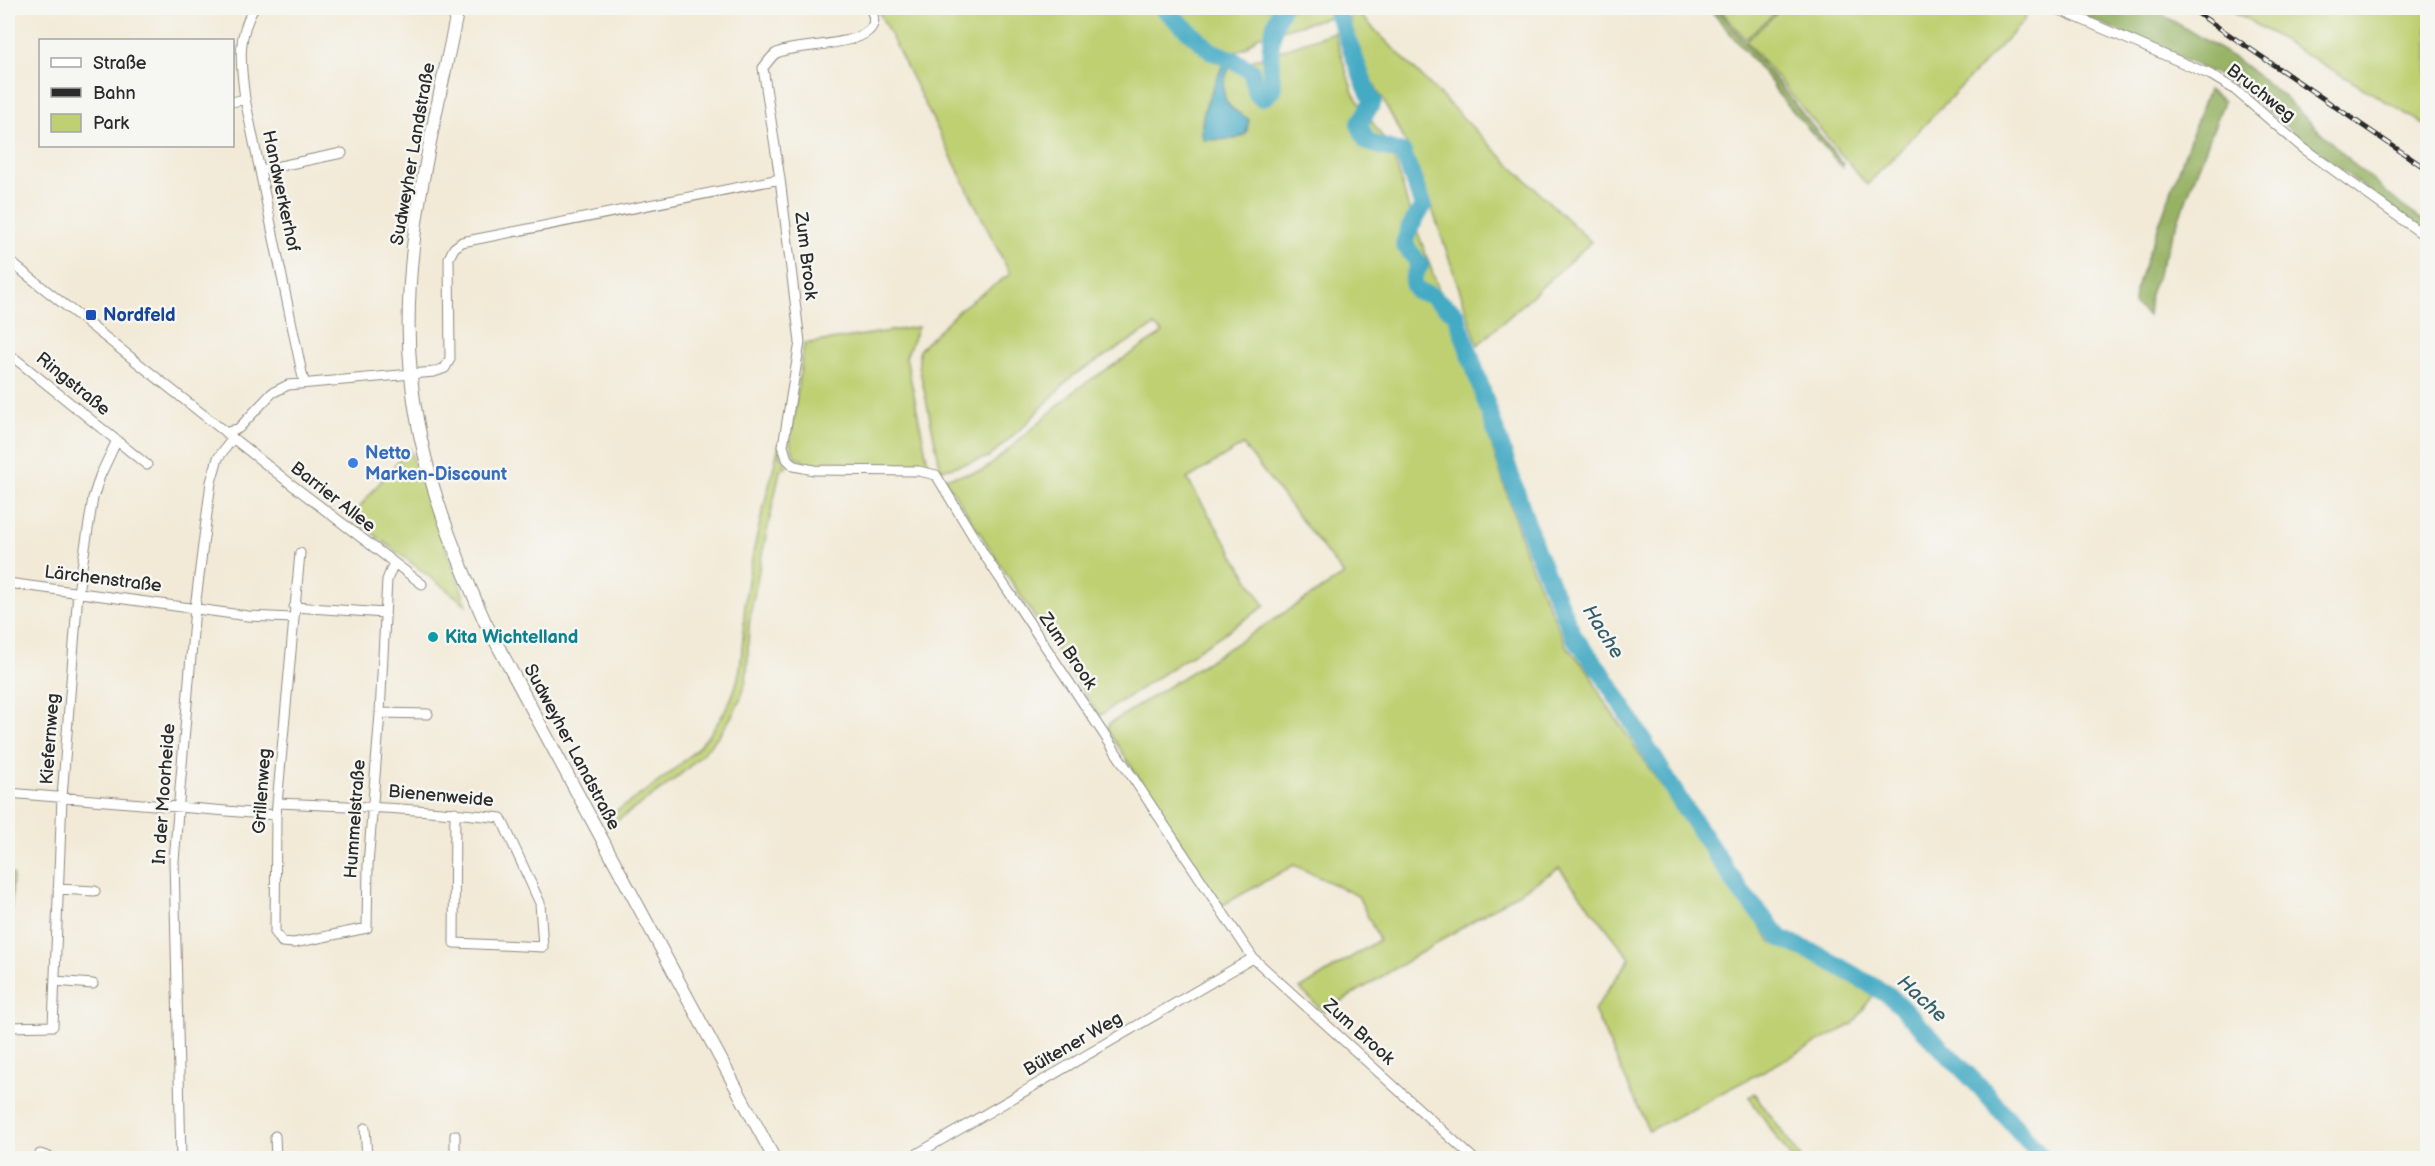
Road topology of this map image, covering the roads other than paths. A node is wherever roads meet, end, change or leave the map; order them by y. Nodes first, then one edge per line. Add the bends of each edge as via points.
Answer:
1 (254, 8) edge
2 (458, 8) edge
3 (870, 8) edge
4 (2055, 8) edge
5 (245, 99) junction
6 (234, 102) edge
7 (342, 153) dead end
8 (261, 170) junction
9 (780, 179) junction
10 (2427, 238) edge
11 (8, 260) edge
12 (8, 356) edge
13 (411, 376) junction
14 (304, 383) junction
15 (230, 435) junction
16 (117, 440) junction
17 (147, 465) dead end
18 (300, 554) dead end
19 (393, 565) junction
20 (8, 583) edge
21 (422, 584) dead end
22 (78, 592) junction
23 (294, 607) junction
24 (195, 608) junction
25 (385, 613) junction
26 (293, 618) junction
27 (380, 713) junction
28 (428, 714) dead end
29 (8, 793) edge
30 (62, 797) junction
31 (277, 803) junction
32 (372, 806) junction
33 (179, 808) junction
34 (455, 813) junction
35 (276, 815) junction
36 (58, 888) junction
37 (95, 891) dead end
38 (367, 928) joint
39 (1253, 958) junction
40 (55, 981) junction
41 (93, 984) dead end
42 (8, 1027) edge
43 (364, 1128) dead end
44 (455, 1135) dead end
45 (275, 1136) dead end
46 (40, 1154) dead end
47 (52, 1158) edge
48 (181, 1158) edge
49 (276, 1158) edge
50 (367, 1158) edge
51 (455, 1158) edge
52 (774, 1158) edge
53 (910, 1158) edge
54 (1473, 1158) edge

1 - 5 street, Handwerkerhof via 241,48
2 - 13 main road, Sudweyher Landstraße via 417,217 409,318
3 - 9 street, Zum Brook via 873,25 868,32 776,53 763,68
4 - 10 street, Bruchweg via 2211,75 2234,89 2303,148
5 - 6 street
5 - 8 street, Handwerkerhof
7 - 8 street
8 - 14 street, Handwerkerhof
9 - 13 street via 462,242 449,258 450,359 445,368
9 - 39 street, Zum Brook via 800,342 783,446 787,459 794,466 814,470 919,471 936,475 985,556
11 - 15 street, Barrier Allee
12 - 16 street, Ringstraße
13 - 14 street
13 - 52 main road, Sudweyher Landstraße via 424,456 438,505 485,622
14 - 15 street via 272,393
15 - 19 street, Barrier Allee
15 - 24 street, In der Moorheide via 212,476
16 - 17 street, Ringstraße
16 - 22 street, Ringstraße via 93,498
18 - 23 street, Grillenweg
19 - 21 street, Barrier Allee
19 - 25 street, Hummelstraße via 387,580
20 - 22 street, Lärchenstraße
22 - 24 street, Lärchenstraße
22 - 30 street, Kiefernweg
23 - 25 street
23 - 26 street, Grillenweg
24 - 26 street, Lärchenstraße
24 - 33 street, In der Moorheide
25 - 27 street, Hummelstraße
26 - 31 street, Grillenweg
27 - 28 street
27 - 32 street, Hummelstraße
29 - 30 street
30 - 33 street
30 - 36 street, Kiefernweg
31 - 32 street, Bienenweide
31 - 35 street, Grillenweg
32 - 34 street, Bienenweide
32 - 38 street, Hummelstraße
33 - 35 street
33 - 48 street, In der Moorheide via 174,861
34 - 34 street, Bienenweide via 501,818 540,903 543,946 454,943
35 - 38 street, Grillenweg via 275,932 282,942
36 - 37 street
36 - 40 street, Kiefernweg
39 - 53 street, Bültener Weg
39 - 54 street, Zum Brook
40 - 41 street
40 - 42 street, Kiefernweg via 53,1026
43 - 50 street
44 - 51 street
45 - 49 street
46 - 47 street

